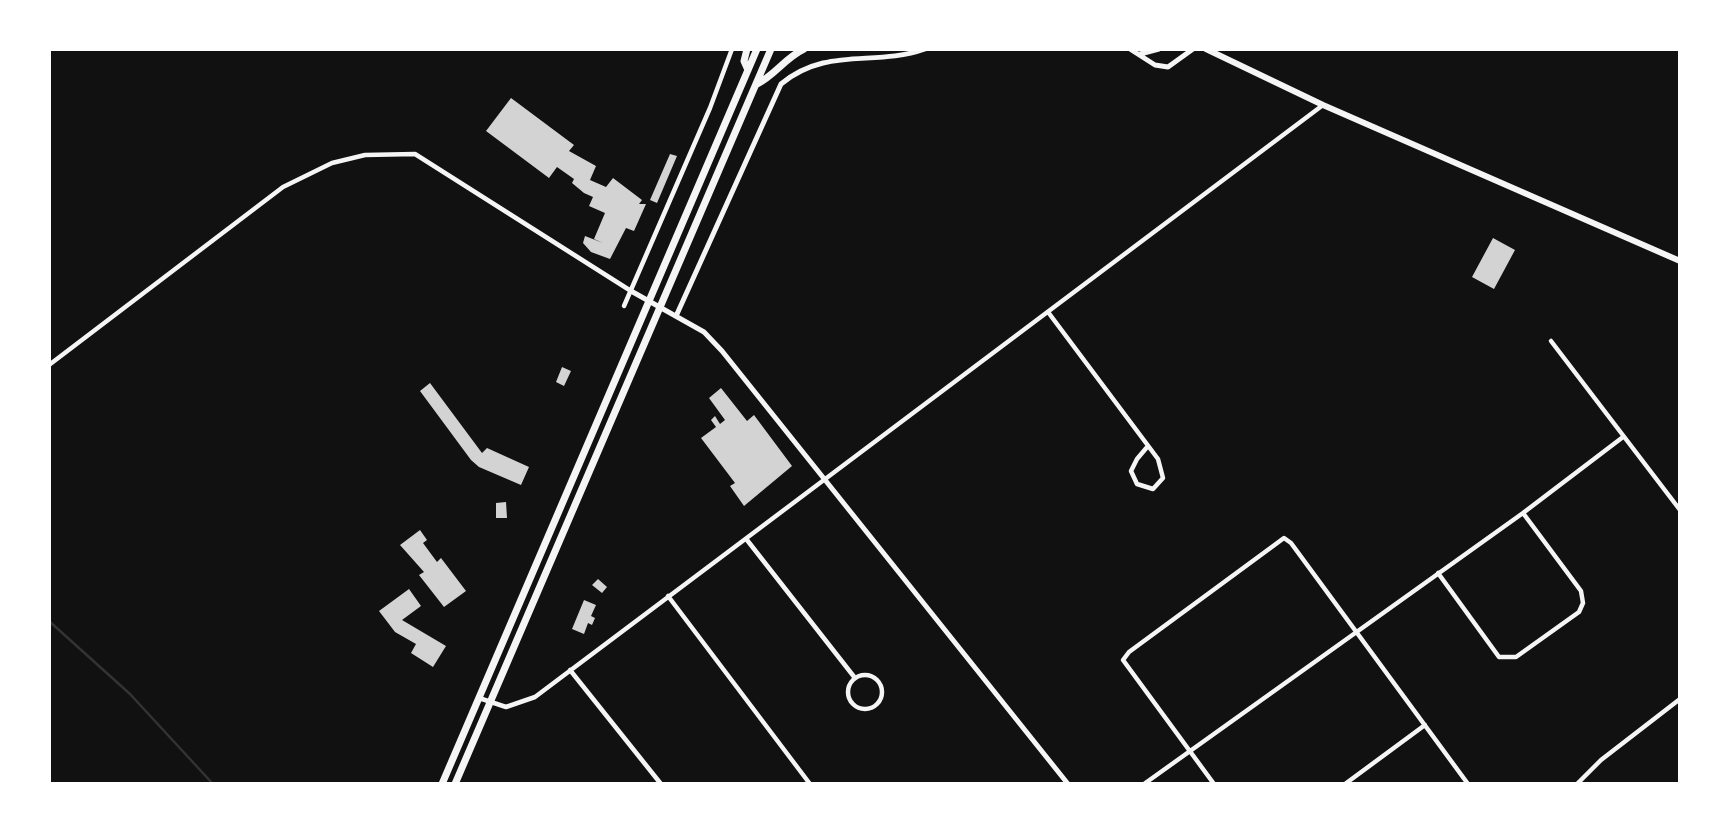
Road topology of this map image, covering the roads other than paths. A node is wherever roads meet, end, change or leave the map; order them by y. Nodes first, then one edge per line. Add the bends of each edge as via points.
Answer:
1 (732, 49) edge
2 (747, 49) edge
3 (757, 49) edge
4 (771, 49) edge
5 (804, 49) edge
6 (925, 49) edge
7 (1130, 49) edge
8 (1159, 49) edge
9 (1193, 49) edge
10 (1206, 49) edge
11 (1219, 49) edge
12 (1140, 54) junction
13 (1224, 58) junction
14 (748, 70) junction
15 (757, 84) junction
16 (1323, 105) junction
17 (1680, 261) edge
18 (631, 291) junction
19 (649, 299) junction
20 (624, 306) dead end
21 (662, 306) junction
22 (1048, 312) junction
23 (677, 314) junction
24 (1551, 341) dead end
25 (49, 365) edge
26 (1623, 437) junction
27 (1148, 446) junction
28 (825, 480) junction
29 (567, 491) junction
30 (579, 496) junction
31 (1680, 510) edge
32 (1523, 513) junction
33 (747, 540) junction
34 (1438, 573) junction
35 (668, 596) junction
36 (1356, 633) junction
37 (570, 670) junction
38 (855, 678) junction
39 (479, 698) junction
40 (1680, 699) edge
41 (490, 703) junction
42 (1425, 725) junction
43 (1189, 750) junction
44 (442, 784) edge
45 (455, 784) edge
46 (661, 784) edge
47 (810, 784) edge
48 (1068, 784) edge
49 (1144, 784) edge
50 (1214, 784) edge
51 (1345, 784) edge
52 (1468, 784) edge
53 (1577, 784) edge

1 - 18 street
2 - 14 highway via 744,61
3 - 14 highway
4 - 15 highway
5 - 15 highway
6 - 23 street via 908,55 833,59 803,69 781,84
7 - 12 street
8 - 12 street
9 - 12 street via 1168,67 1155,65
10 - 13 main road
11 - 13 main road
13 - 16 main road
14 - 19 highway
15 - 21 highway
16 - 17 main road
16 - 22 street
18 - 19 street
18 - 20 street
18 - 25 street via 415,155 365,155 332,163 283,187
19 - 21 street
19 - 29 highway
21 - 23 street
21 - 30 highway
22 - 27 street
22 - 28 street
23 - 28 street via 705,332 722,351
24 - 26 street
26 - 31 street
26 - 32 street
27 - 27 street via 1163,471 1153,489 1137,484 1131,471
28 - 33 street
28 - 48 street
29 - 30 highway
29 - 39 highway
30 - 41 highway
32 - 34 street
32 - 34 street via 1581,591 1583,603 1579,612 1516,657 1499,657
33 - 35 street
33 - 38 street
34 - 36 street
35 - 37 street
35 - 47 street
36 - 42 street
36 - 43 street
36 - 43 street via 1284,537 1123,660
37 - 41 street via 520,705
37 - 46 street
38 - 38 street via 849,690 852,702 863,709 875,705 882,694 879,682 867,675
39 - 41 street
39 - 44 highway
40 - 53 street
41 - 45 highway
42 - 51 street
42 - 52 street
43 - 49 street
43 - 50 street

